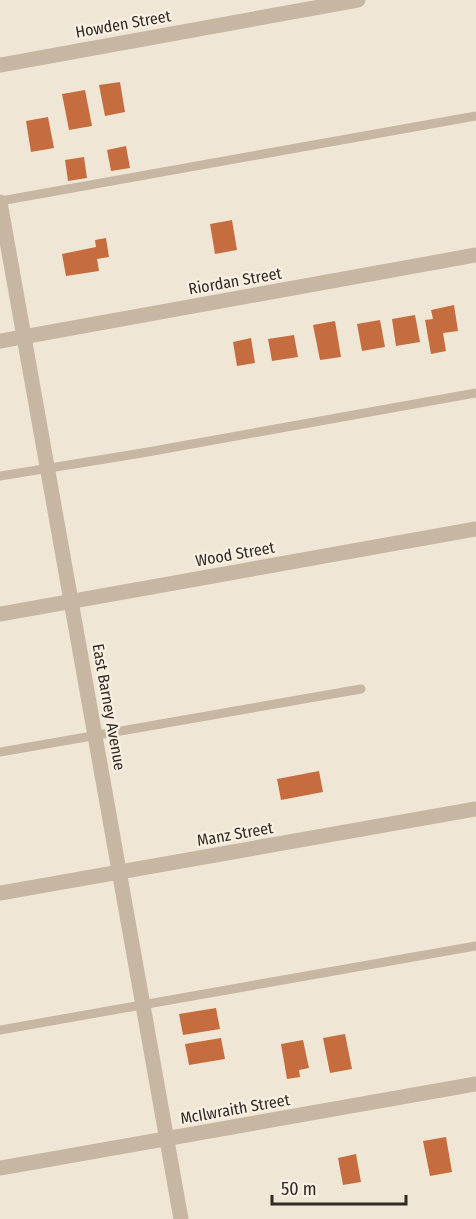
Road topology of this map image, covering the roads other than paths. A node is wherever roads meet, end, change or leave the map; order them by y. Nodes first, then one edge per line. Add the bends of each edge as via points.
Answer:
1 (358, 0) edge
2 (0, 65) edge
3 (476, 116) edge
4 (0, 201) edge
5 (476, 255) edge
6 (25, 337) junction
7 (0, 341) edge
8 (476, 393) edge
9 (48, 467) junction
10 (0, 476) edge
11 (476, 529) edge
12 (72, 601) junction
13 (0, 614) edge
14 (361, 689) dead end
15 (95, 735) junction
16 (0, 752) edge
17 (476, 809) edge
18 (120, 873) junction
19 (0, 893) edge
20 (476, 946) edge
21 (143, 1006) junction
22 (0, 1030) edge
23 (476, 1084) edge
24 (167, 1140) junction
25 (0, 1168) edge
26 (181, 1219) edge

1 - 2 street, Howden Street
3 - 4 lane
4 - 6 street, East Barney Avenue
5 - 6 street, Riordan Street
6 - 7 street, Riordan Street
6 - 9 street, East Barney Avenue
8 - 9 lane
9 - 10 lane
9 - 12 street, East Barney Avenue
11 - 12 street, Wood Street
12 - 13 street, Wood Street
12 - 15 street, East Barney Avenue
14 - 15 lane
15 - 16 lane
15 - 18 street, East Barney Avenue
17 - 18 street, Manz Street
18 - 19 street, Manz Street
18 - 21 street, East Barney Avenue
20 - 21 lane
21 - 22 lane
21 - 24 street, East Barney Avenue
23 - 24 street, McIlwraith Street
24 - 25 street, McIlwraith Street
24 - 26 street, East Barney Avenue

